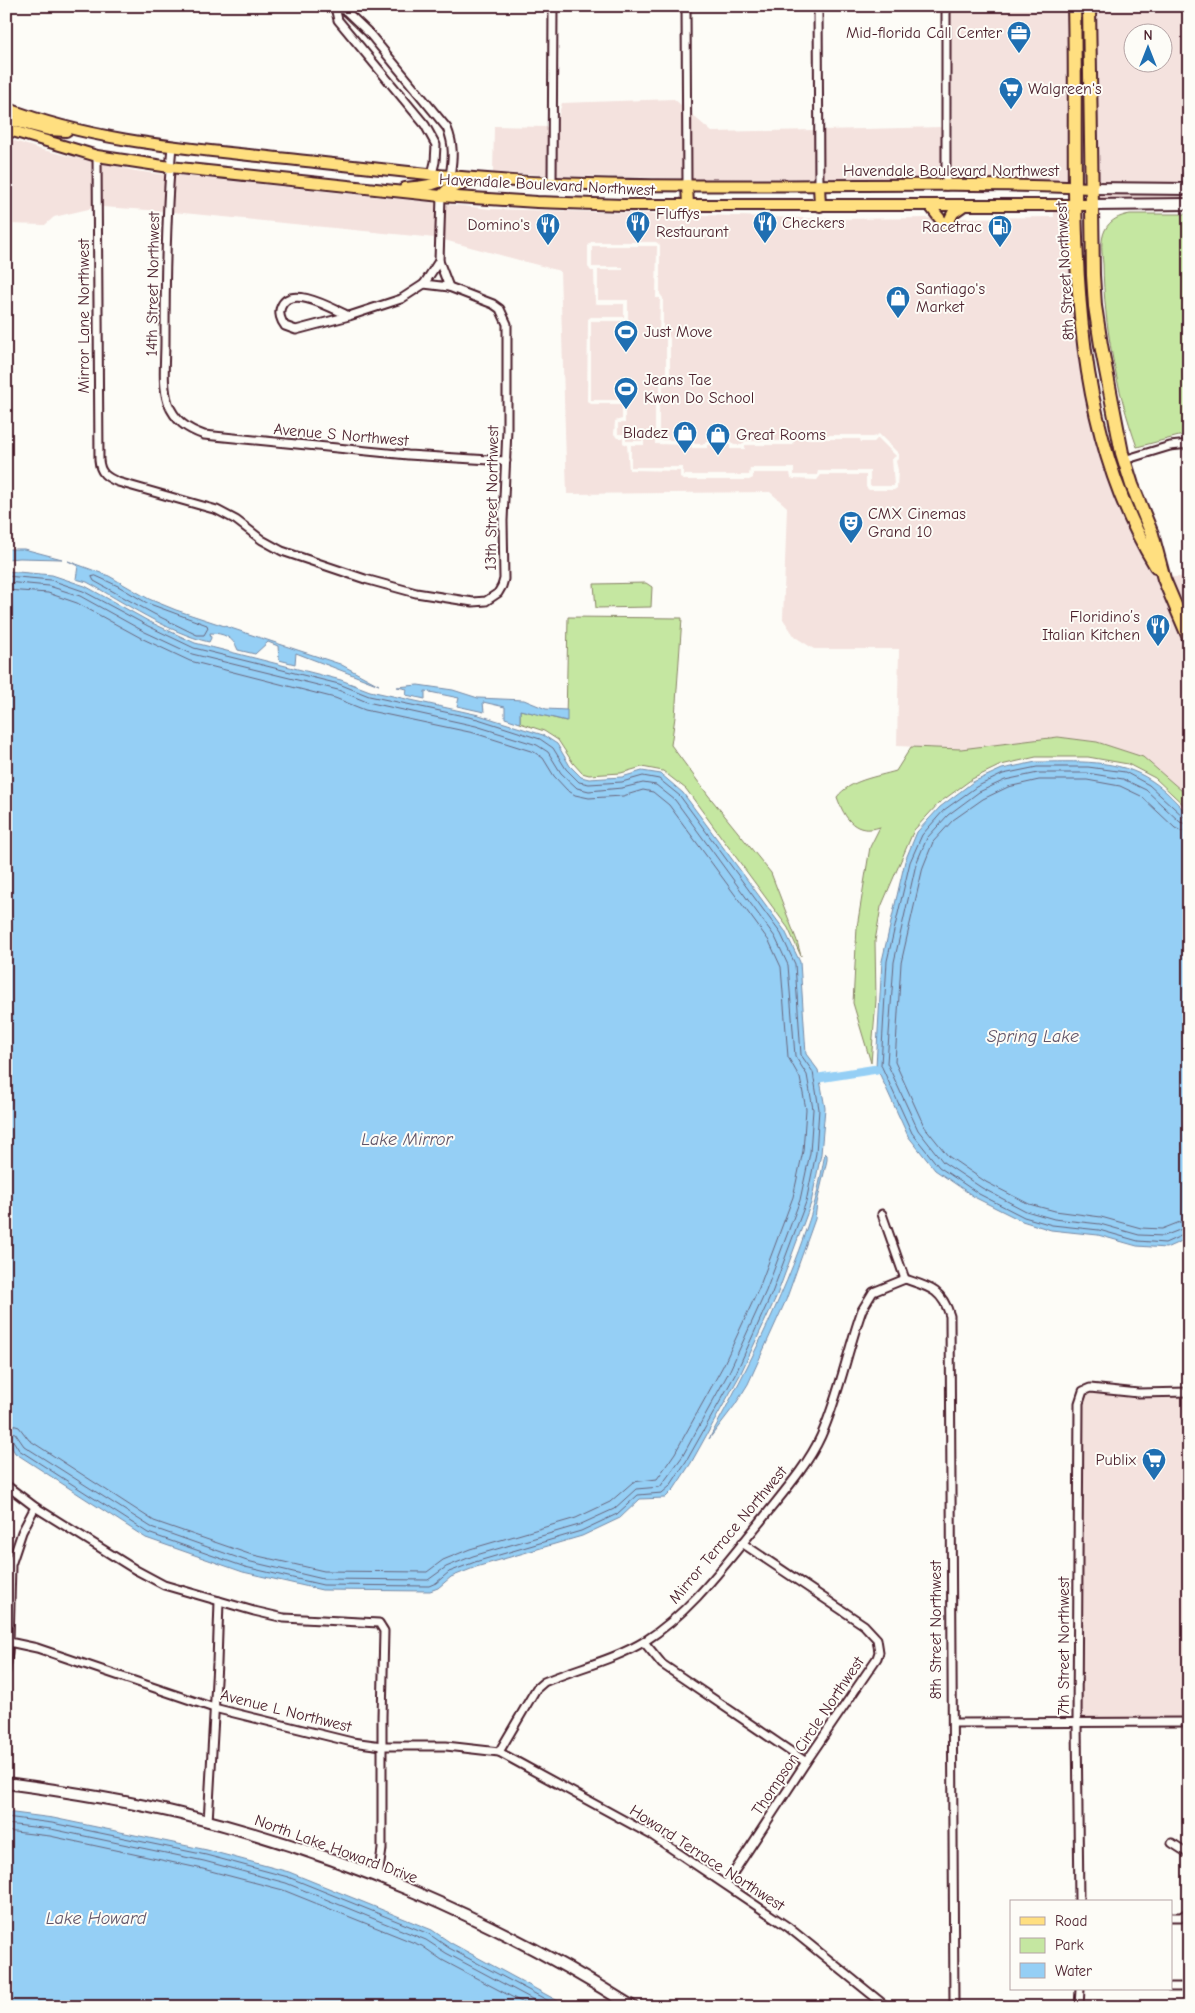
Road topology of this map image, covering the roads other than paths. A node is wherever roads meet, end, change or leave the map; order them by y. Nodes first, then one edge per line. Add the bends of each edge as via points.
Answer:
1 (553, 6) edge
2 (686, 6) edge
3 (818, 6) edge
4 (946, 6) edge
5 (1074, 6) edge
6 (1089, 6) edge
7 (6, 108) edge
8 (6, 119) edge
9 (6, 129) edge
10 (80, 131) junction
11 (172, 146) junction
12 (97, 156) junction
13 (170, 167) junction
14 (432, 174) junction
15 (450, 176) junction
16 (482, 178) junction
17 (552, 183) junction
18 (687, 185) junction
19 (819, 185) junction
20 (946, 186) junction
21 (1076, 187) junction
22 (1092, 188) junction
23 (1189, 189) edge
24 (382, 190) junction
25 (441, 196) junction
26 (1189, 204) edge
27 (688, 205) junction
28 (1092, 205) junction
29 (820, 206) junction
30 (930, 206) junction
31 (963, 206) junction
32 (1077, 206) junction
33 (439, 261) junction
34 (424, 284) junction
35 (449, 287) junction
36 (349, 316) junction
37 (1092, 388) junction
38 (178, 420) joint
39 (1189, 444) edge
40 (1123, 457) junction
41 (506, 461) junction
42 (104, 475) joint
43 (1164, 579) junction
44 (1189, 638) edge
45 (882, 1214) dead end
46 (905, 1280) junction
47 (1189, 1392) edge
48 (6, 1485) edge
49 (35, 1507) junction
50 (742, 1544) junction
51 (219, 1602) junction
52 (8, 1640) edge
53 (644, 1642) junction
54 (7, 1656) edge
55 (6, 1671) edge
56 (214, 1708) junction
57 (1077, 1722) junction
58 (1189, 1722) edge
59 (953, 1723) junction
60 (382, 1746) junction
61 (499, 1752) junction
62 (806, 1762) junction
63 (6, 1783) edge
64 (208, 1822) junction
65 (1172, 1843) dead end
66 (1189, 1854) edge
67 (378, 1878) junction
68 (726, 1884) junction
69 (1079, 1900) edge
70 (1189, 1912) edge
71 (1172, 1917) edge
72 (1172, 1987) edge
73 (1189, 1987) edge
74 (1080, 1990) edge
75 (952, 2005) edge
76 (633, 2007) edge
77 (887, 2007) edge
78 (1079, 2007) edge

1 - 17 street
2 - 18 street
3 - 19 street
4 - 20 street
5 - 21 highway, 8th Street Northwest
6 - 22 highway, 8th Street Northwest
7 - 10 main road, Havendale Boulevard Northwest
8 - 10 main road via 49,130
9 - 12 main road, Havendale Boulevard Northwest
10 - 11 main road, Havendale Boulevard Northwest
11 - 13 street, 14th Street Northwest
11 - 14 main road, Havendale Boulevard Northwest
12 - 13 main road, Havendale Boulevard Northwest
12 - 42 street, Mirror Lane Northwest via 99,460
13 - 24 main road, Havendale Boulevard Northwest
13 - 38 street, 14th Street Northwest via 165,277 165,389 170,408
14 - 15 main road, Havendale Boulevard Northwest
14 - 15 street via 436,145 425,125 338,20 335,7 346,11 368,33 447,128 453,150
15 - 16 main road, Havendale Boulevard Northwest
15 - 24 main road via 432,185
16 - 17 main road, Havendale Boulevard Northwest
16 - 25 main road via 448,189
17 - 18 main road, Havendale Boulevard Northwest
18 - 19 main road, Havendale Boulevard Northwest
18 - 27 main road
19 - 20 main road, Havendale Boulevard Northwest
19 - 29 main road
20 - 21 main road, Havendale Boulevard Northwest
21 - 22 main road, Havendale Boulevard Northwest
21 - 32 highway, 8th Street Northwest
22 - 23 main road
22 - 28 highway, 8th Street Northwest
24 - 25 main road, Havendale Boulevard Northwest
25 - 27 main road, Havendale Boulevard Northwest via 576,204
25 - 33 street
26 - 28 main road
27 - 29 main road, Havendale Boulevard Northwest
28 - 32 main road, Havendale Boulevard Northwest
28 - 40 highway, 8th Street Northwest via 1095,306
29 - 30 main road, Havendale Boulevard Northwest
30 - 31 main road, Havendale Boulevard Northwest
30 - 31 main road via 944,224
31 - 32 main road, Havendale Boulevard Northwest
32 - 37 highway, 8th Street Northwest via 1079,289
33 - 34 street
33 - 35 street
34 - 35 street, 13th Street Northwest
34 - 36 street via 401,299
35 - 41 street, 13th Street Northwest via 493,304 500,309 507,324
36 - 36 street via 296,330 285,326 280,315 285,302 296,296
37 - 40 highway via 1102,398
37 - 43 highway, 8th Street Northwest via 1107,453 1122,494 1140,539
38 - 41 street, Avenue S Northwest via 204,435
39 - 40 street
40 - 43 highway, 8th Street Northwest via 1152,534
41 - 42 street, 13th Street Northwest via 504,579 494,597 480,602 407,591 282,551 217,510 118,482
43 - 44 highway, 8th Street Northwest
45 - 46 street
46 - 50 street, Mirror Terrace Northwest via 873,1292 862,1310 827,1422 811,1455
46 - 59 street, 8th Street Northwest via 932,1288 942,1297 950,1316
47 - 57 street, 7th Street Northwest via 1096,1388 1083,1391 1077,1409
48 - 49 street
49 - 51 street via 155,1581
49 - 52 street via 11,1565
50 - 53 street, Mirror Terrace Northwest via 695,1600
50 - 62 street, Thompson Circle Northwest via 864,1625 877,1639 877,1658
51 - 56 street
51 - 60 street via 306,1621 379,1623 384,1631
52 - 54 street
52 - 56 street, Avenue L Northwest
53 - 61 street, Mirror Terrace Northwest via 544,1682 536,1689
53 - 62 street via 662,1664
54 - 55 street
56 - 60 street, Avenue L Northwest via 352,1742
56 - 64 street
57 - 58 street
57 - 59 street
57 - 69 street, 7th Street Northwest
59 - 75 street, 8th Street Northwest
60 - 61 street, Avenue L Northwest via 446,1746
60 - 67 street via 382,1849
61 - 68 street, Howard Terrace Northwest via 653,1836
62 - 68 street, Thompson Circle Northwest
63 - 64 main road, North Lake Howard Drive via 122,1802
64 - 67 main road, North Lake Howard Drive via 293,1847
65 - 66 street
67 - 76 main road, North Lake Howard Drive via 503,1933
68 - 77 street, Howard Terrace Northwest via 788,1927
70 - 71 street via 1181,1917
72 - 73 street
74 - 78 street

